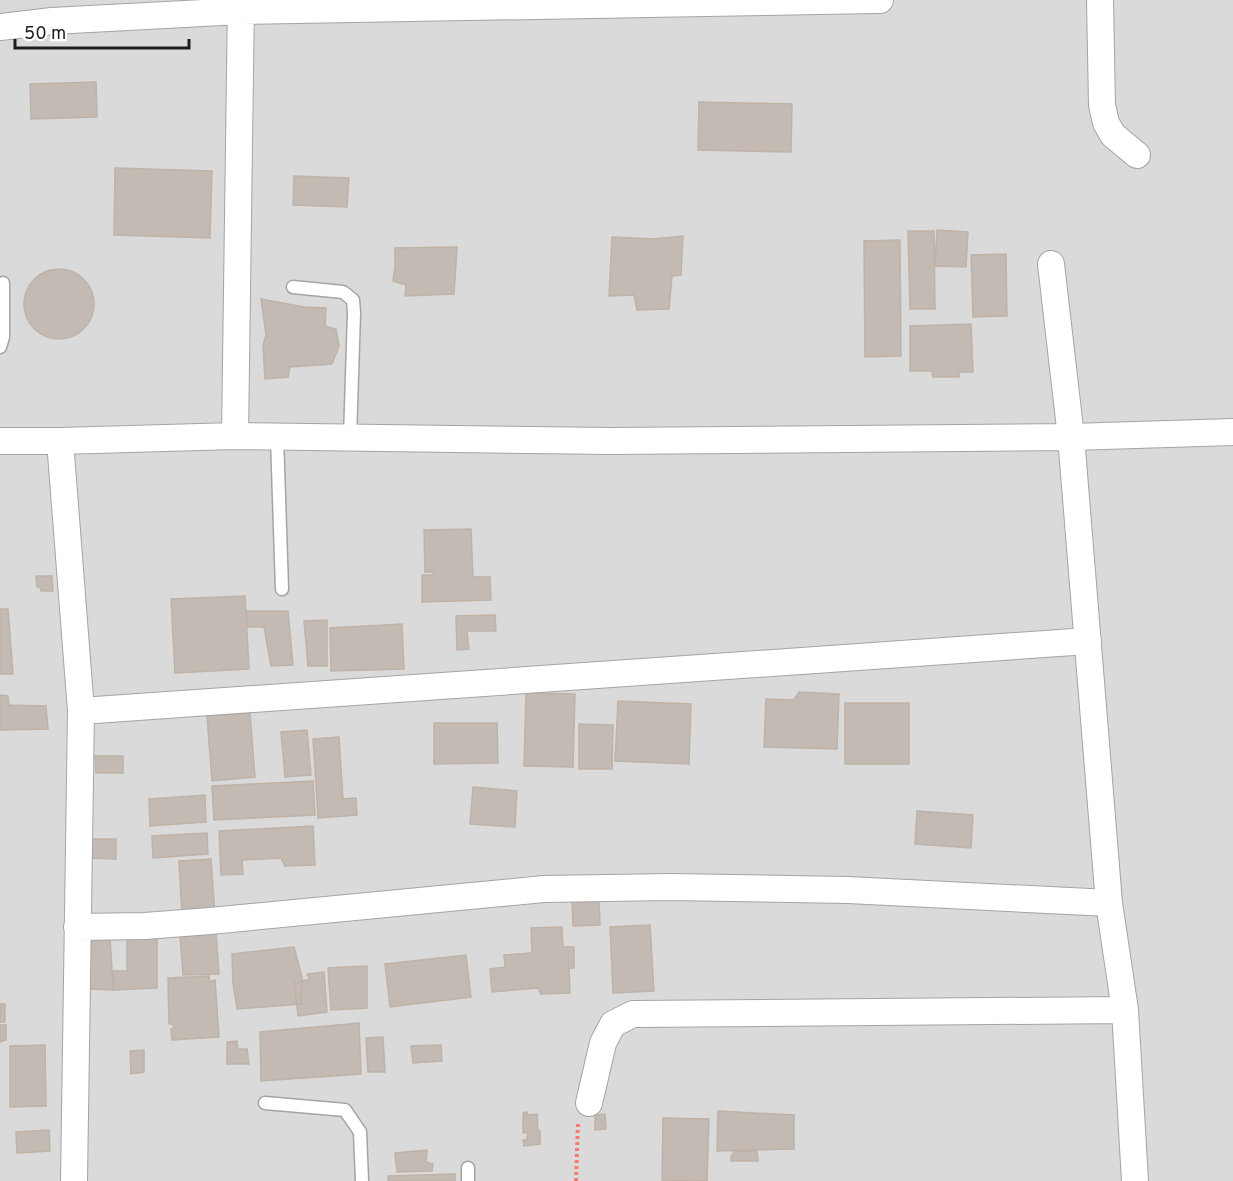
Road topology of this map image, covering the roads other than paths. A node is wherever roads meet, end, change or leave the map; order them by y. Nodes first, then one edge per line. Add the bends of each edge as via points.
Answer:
1 (880, 0) edge
2 (1100, 0) edge
3 (241, 5) edge
4 (0, 27) edge
5 (1137, 155) dead end
6 (1052, 264) dead end
7 (3, 283) dead end
8 (293, 287) dead end
9 (0, 347) edge
10 (1233, 432) edge
11 (235, 436) junction
12 (1071, 436) junction
13 (277, 437) junction
14 (350, 438) junction
15 (0, 441) edge
16 (60, 441) junction
17 (282, 589) dead end
18 (1088, 641) junction
19 (81, 711) junction
20 (1109, 903) junction
21 (77, 927) junction
22 (1125, 1010) junction
23 (265, 1103) dead end
24 (589, 1103) road end
25 (74, 1181) edge
26 (362, 1181) edge
27 (1134, 1181) edge

1 - 3 street
2 - 5 street via 1102,105 1106,123 1113,135
3 - 4 street
3 - 11 street
6 - 12 street
7 - 9 lane
8 - 14 lane via 343,292 352,300
10 - 12 street
11 - 13 street
11 - 16 street
12 - 14 street via 610,441
12 - 18 street
13 - 14 street
13 - 17 lane
15 - 16 street
16 - 19 street
18 - 19 street
18 - 20 street
19 - 21 street
20 - 21 street via 848,890 556,889 199,922
20 - 22 street
21 - 25 street
22 - 24 street via 633,1014 613,1024 603,1043
22 - 27 street
23 - 26 lane via 345,1110 360,1132

